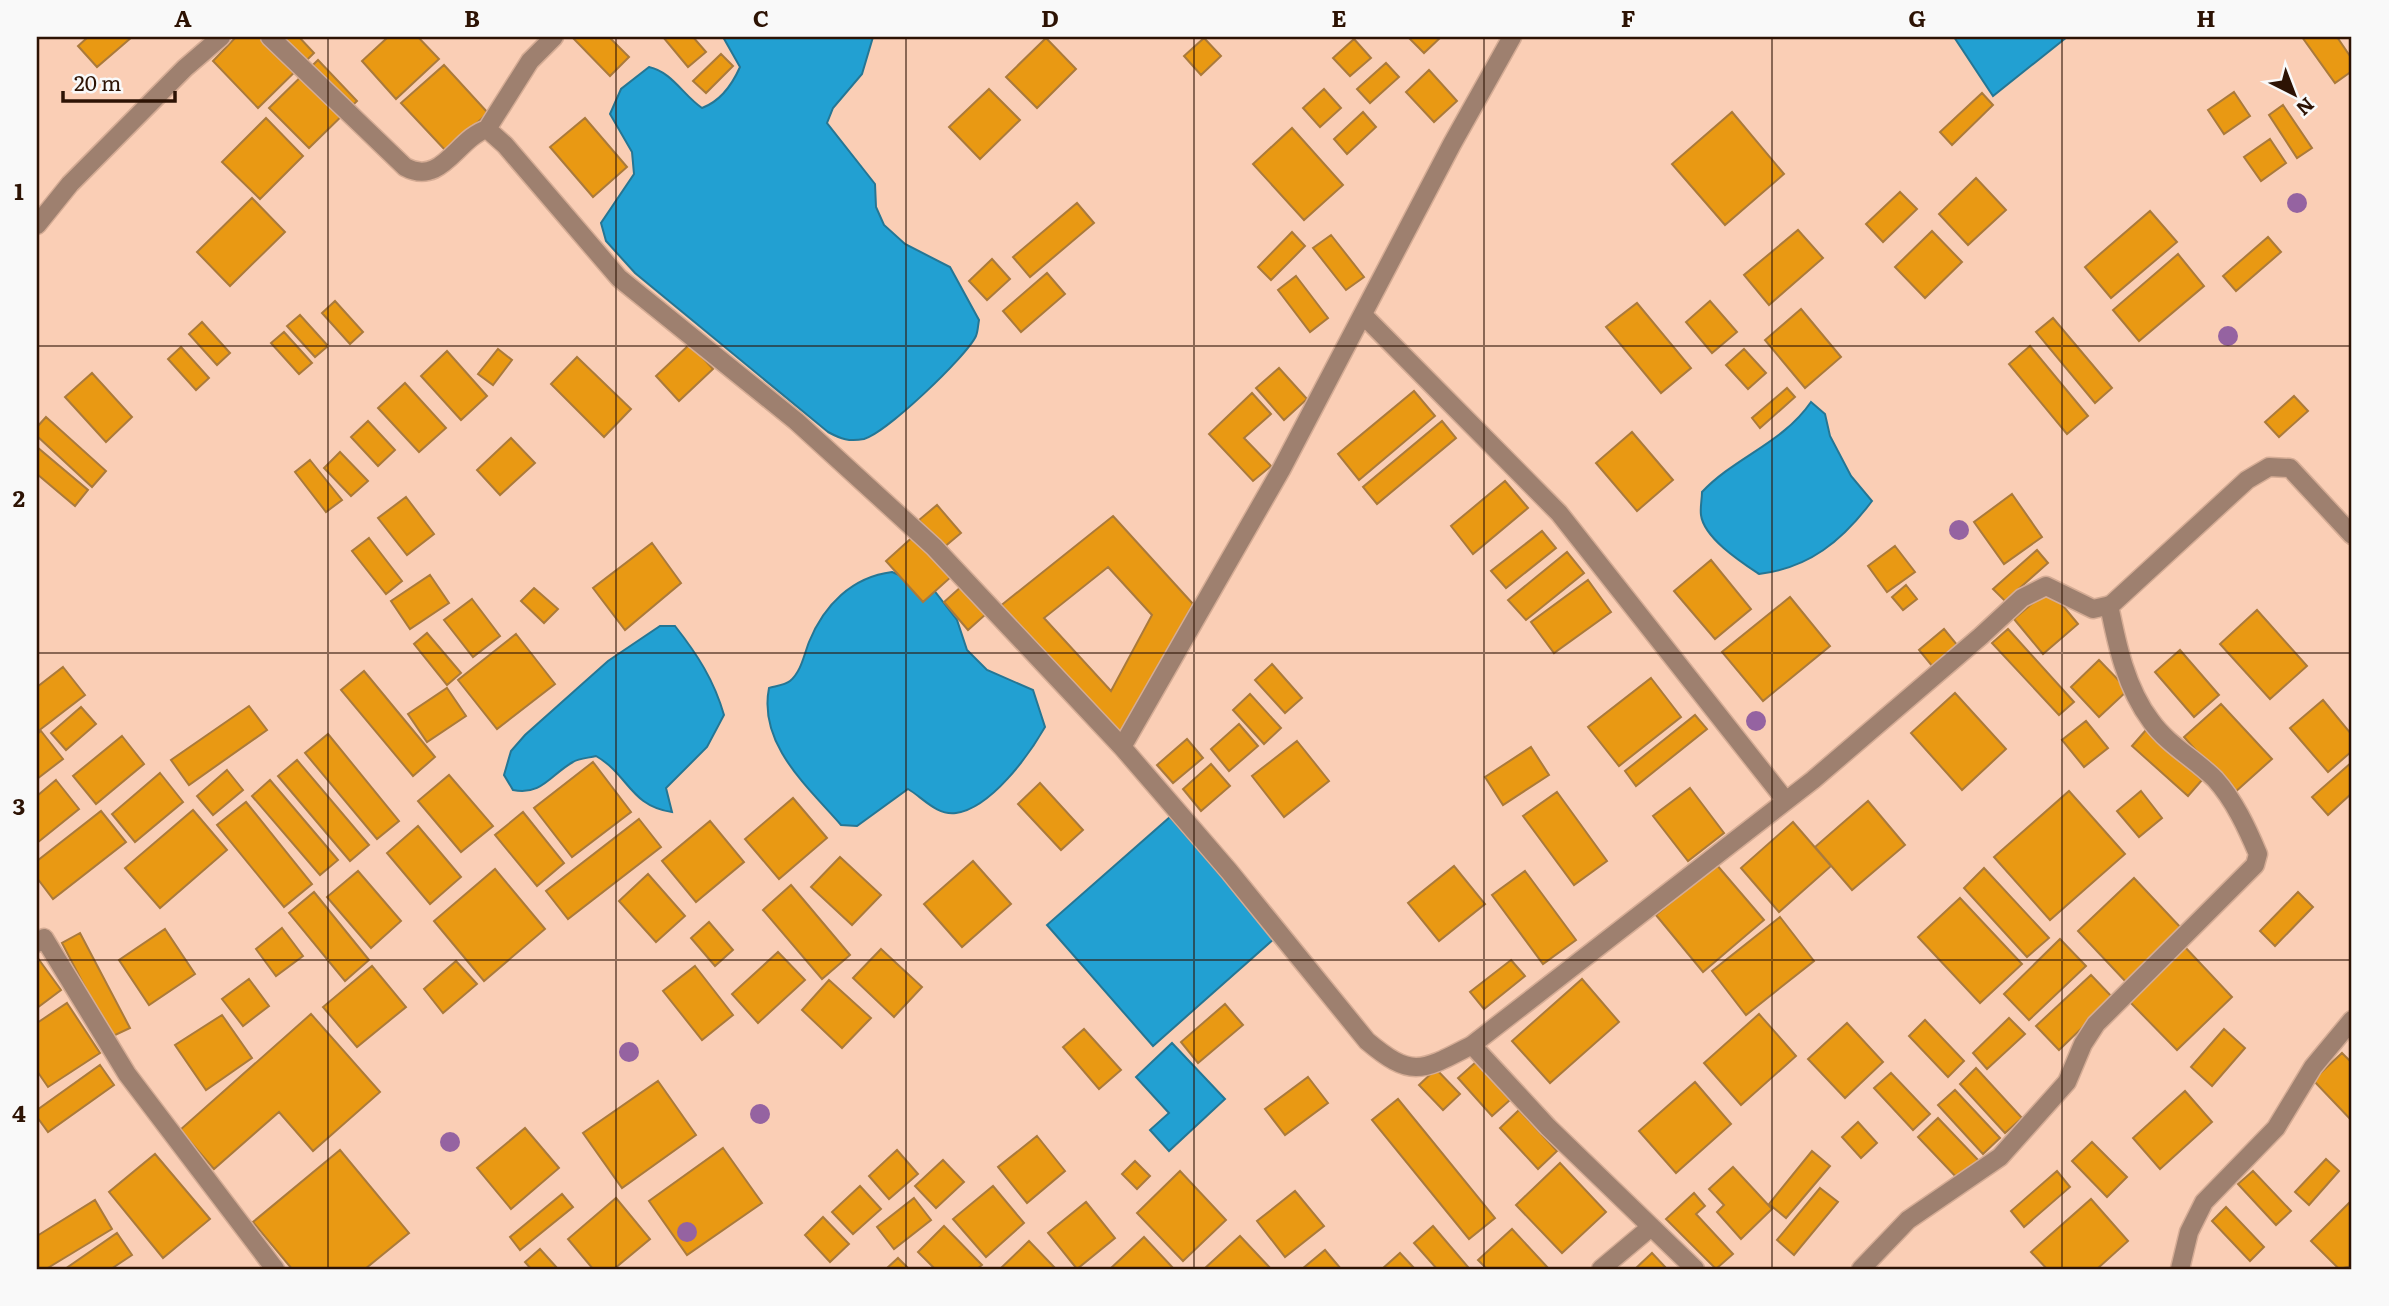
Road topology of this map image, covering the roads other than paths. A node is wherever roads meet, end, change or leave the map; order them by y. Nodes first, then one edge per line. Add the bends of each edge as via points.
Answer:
1 (221, 37) edge
2 (270, 37) edge
3 (554, 37) edge
4 (1512, 37) edge
5 (487, 129) junction
6 (37, 225) edge
7 (1364, 316) junction
8 (2352, 535) edge
9 (2109, 605) junction
10 (1122, 747) junction
11 (1786, 801) junction
12 (39, 935) edge
13 (2352, 1020) edge
14 (1472, 1045) junction
15 (1651, 1227) junction
16 (275, 1269) edge
17 (1601, 1269) edge
18 (1695, 1269) edge
19 (1861, 1269) edge
20 (2180, 1269) edge

1 - 6 street via 69,184
2 - 5 street via 417,174 432,172 476,132
3 - 5 street via 530,61
4 - 7 street
5 - 10 street via 526,167 619,278 796,421 933,547
7 - 10 street
7 - 11 street via 1559,513
8 - 9 street via 2290,468 2269,467 2247,480
9 - 11 street via 2093,609 2046,586 2021,598
9 - 19 street via 2135,696 2152,723 2214,779 2231,801 2258,854 2255,865 2096,1024 2067,1082 2000,1157 1908,1220
10 - 14 street via 1367,1041 1388,1059 1413,1069 1436,1064
11 - 14 street
12 - 16 street via 128,1073
13 - 20 street via 2313,1067 2276,1128 2204,1202 2189,1232
14 - 15 street
15 - 17 street
15 - 18 street

